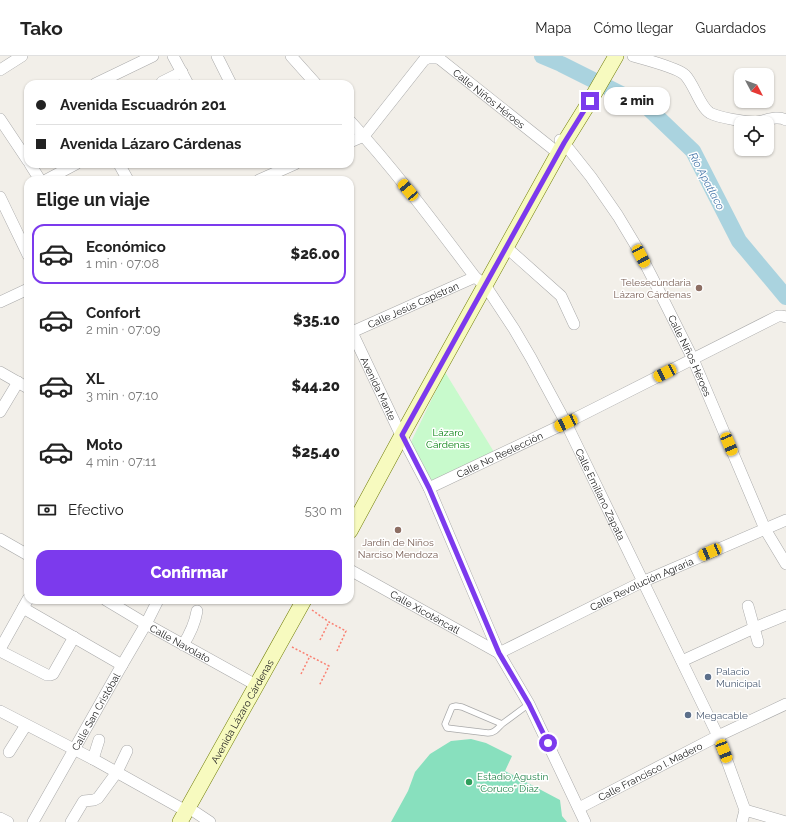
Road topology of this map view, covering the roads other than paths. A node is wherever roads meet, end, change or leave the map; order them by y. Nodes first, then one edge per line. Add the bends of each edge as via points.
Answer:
1 (22, 56) edge
2 (153, 56) edge
3 (173, 56) edge
4 (217, 56) edge
5 (291, 56) edge
6 (633, 56) edge
7 (437, 57) edge
8 (613, 57) edge
9 (0, 70) edge
10 (182, 72) junction
11 (103, 80) edge
12 (166, 80) edge
13 (186, 80) edge
14 (229, 80) edge
15 (312, 80) edge
16 (0, 119) edge
17 (786, 120) edge
18 (354, 125) edge
19 (364, 136) junction
20 (354, 140) edge
21 (559, 146) junction
22 (24, 155) edge
23 (67, 168) edge
24 (285, 168) edge
25 (275, 172) edge
26 (53, 176) edge
27 (0, 197) edge
28 (24, 247) edge
29 (506, 247) junction
30 (480, 282) junction
31 (24, 291) edge
32 (0, 302) edge
33 (786, 316) edge
34 (574, 324) dead end
35 (354, 329) edge
36 (354, 336) edge
37 (693, 358) junction
38 (0, 372) edge
39 (23, 385) edge
40 (0, 412) edge
41 (566, 423) junction
42 (399, 431) junction
43 (429, 488) junction
44 (354, 508) edge
45 (786, 520) edge
46 (354, 523) edge
47 (764, 529) junction
48 (0, 539) edge
49 (24, 553) edge
50 (786, 564) edge
51 (354, 572) edge
52 (642, 582) junction
53 (25, 604) edge
54 (27, 604) edge
55 (113, 604) edge
56 (156, 604) edge
57 (307, 604) edge
58 (308, 604) edge
59 (748, 606) dead end
60 (197, 611) dead end
61 (786, 615) edge
62 (146, 624) junction
63 (754, 628) junction
64 (74, 637) junction
65 (758, 642) dead end
66 (183, 645) junction
67 (0, 650) edge
68 (499, 653) junction
69 (682, 661) junction
70 (122, 665) junction
71 (256, 686) junction
72 (529, 704) junction
73 (786, 704) edge
74 (0, 710) edge
75 (502, 724) junction
76 (26, 725) junction
77 (718, 736) junction
78 (100, 740) dead end
79 (74, 749) junction
80 (127, 751) dead end
81 (9, 752) dead end
82 (223, 753) junction
83 (93, 759) junction
84 (117, 772) junction
85 (579, 808) junction
86 (746, 810) junction
87 (188, 817) edge
88 (0, 818) edge
89 (8, 822) edge
90 (33, 822) edge
91 (71, 822) edge
92 (210, 822) edge
93 (585, 822) edge
94 (742, 822) edge
95 (786, 822) edge

1 - 9 street
2 - 11 street
3 - 10 street
4 - 14 street
5 - 15 street
6 - 17 street via 684,73 710,113 756,122 774,118
7 - 19 street via 424,60
7 - 21 street, Calle Niños Héroes
8 - 21 main road
10 - 12 street
10 - 13 street
16 - 22 street
18 - 19 street, Calle Emiliano Zapata
19 - 20 street
19 - 30 street, Calle Emiliano Zapata
21 - 29 main road
21 - 30 main road
21 - 37 street, Calle Niños Héroes via 592,177 618,216
23 - 26 street
24 - 25 street
27 - 28 street
29 - 30 main road
29 - 34 street via 561,296
30 - 35 street, Calle Jesús Capistran
30 - 41 street, Calle Emiliano Zapata via 514,329
30 - 42 main road
31 - 32 street
33 - 37 street, Calle No Reelección via 778,316
36 - 42 street, Avenida Mante
37 - 41 street, Calle No Reelección
37 - 47 street, Calle Niños Héroes
38 - 39 street
39 - 40 street
41 - 43 street, Calle No Reelección
41 - 52 street, Calle Emiliano Zapata
42 - 43 street, Avenida Mante
42 - 44 main road
42 - 46 main road
43 - 68 street, Avenida Mante
45 - 47 street, Calle Revolución Agraria
47 - 50 street, Calle Niños Héroes
47 - 52 street, Calle Revolución Agraria
48 - 49 street
51 - 68 street, Calle Xicoténcatl
52 - 68 street, Calle Revolución Agraria
52 - 69 street, Calle Emiliano Zapata
53 - 67 street
54 - 64 street
55 - 62 street, Calle Navolato
56 - 62 street, Calle San Cristóbal
57 - 71 main road, Avenida Lázaro Cárdenas
58 - 82 main road, Avenida Lázaro Cárdenas via 288,645
59 - 63 street
60 - 66 street via 191,632
61 - 63 street
62 - 66 street, Calle Navolato
62 - 70 street, Calle San Cristóbal
63 - 65 street
63 - 69 street
64 - 67 street via 53,674 50,675
64 - 70 street
66 - 71 street, Calle Navolato
68 - 72 street, Avenida Mante
69 - 77 street, Calle Emiliano Zapata
70 - 79 street, Calle San Cristóbal
71 - 82 main road, Avenida Lázaro Cárdenas
72 - 75 lane
72 - 85 street, Avenida Mante
73 - 77 street, Calle Francisco I. Madero
74 - 76 street
75 - 75 lane via 456,706 452,707 445,724 447,728 488,733 492,733
76 - 79 street
76 - 81 street
77 - 85 street, Calle Francisco I. Madero
77 - 86 street, Calle Emiliano Zapata
78 - 83 street
79 - 83 street
79 - 90 street, Calle San Cristóbal
80 - 84 street
82 - 87 main road, Avenida Lázaro Cárdenas
83 - 84 street
84 - 87 street
84 - 91 street via 98,798 81,804
85 - 93 street, Avenida Mante
86 - 94 street
86 - 95 street
87 - 92 street
88 - 89 street

